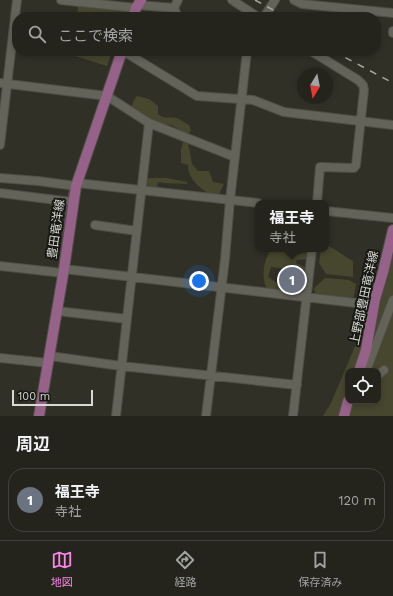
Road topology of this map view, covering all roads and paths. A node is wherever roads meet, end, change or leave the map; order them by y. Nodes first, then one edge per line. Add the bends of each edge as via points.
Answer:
1 (17, 0) edge
2 (61, 0) edge
3 (178, 0) edge
4 (232, 0) edge
5 (275, 0) edge
6 (294, 0) edge
7 (135, 6) edge
8 (174, 8) junction
9 (15, 12) edge
10 (176, 12) edge
11 (250, 12) edge
12 (267, 12) edge
13 (393, 13) edge
14 (12, 30) edge
15 (120, 56) edge
16 (246, 56) edge
17 (319, 56) edge
18 (133, 57) edge
19 (3, 84) edge
20 (107, 96) junction
21 (242, 100) junction
22 (361, 121) junction
23 (149, 124) junction
24 (393, 125) edge
25 (0, 145) edge
26 (235, 158) junction
27 (0, 178) edge
28 (76, 184) junction
29 (142, 190) junction
30 (0, 193) edge
31 (230, 200) junction
32 (317, 200) edge
33 (72, 202) junction
34 (255, 203) edge
35 (329, 211) edge
36 (393, 218) edge
37 (95, 225) dead end
38 (393, 230) edge
39 (137, 231) junction
40 (312, 252) edge
41 (0, 266) edge
42 (63, 271) junction
43 (132, 276) junction
44 (221, 287) junction
45 (307, 296) junction
46 (393, 300) edge
47 (356, 303) dead end
48 (57, 311) junction
49 (127, 319) junction
50 (0, 358) edge
51 (49, 360) junction
52 (121, 366) junction
53 (361, 368) edge
54 (368, 368) edge
55 (211, 376) junction
56 (297, 385) junction
57 (347, 404) edge
58 (343, 415) edge
59 (39, 416) edge
60 (116, 416) edge
61 (206, 416) edge
62 (293, 416) edge

1 - 9 street
2 - 7 street
3 - 8 street
4 - 11 street
5 - 12 street
6 - 13 street via 302,4
7 - 8 street
8 - 10 street
14 - 19 street
15 - 20 main road, 豊田竜洋線
16 - 21 street
17 - 22 street via 363,85
18 - 21 street via 197,96
19 - 20 street
19 - 25 street
20 - 23 street
20 - 28 main road, 豊田竜洋線
21 - 22 street via 253,100 284,112
21 - 26 street
22 - 24 street
22 - 32 street via 356,165 354,168 320,167
23 - 26 street
23 - 29 street
26 - 31 street
27 - 28 street
28 - 29 street
28 - 33 main road, 豊田竜洋線
29 - 31 street
29 - 39 street
30 - 33 street
31 - 34 street
31 - 44 street
33 - 42 main road, 豊田竜洋線
35 - 36 street
37 - 39 street
38 - 53 main road, 上野部豊田竜洋線
39 - 43 street
40 - 45 street
41 - 42 street
42 - 43 street
42 - 48 main road, 豊田竜洋線
43 - 44 street
43 - 49 street
44 - 45 street
44 - 55 street
45 - 47 street
45 - 56 street
46 - 54 street
48 - 49 street
48 - 51 main road, 豊田竜洋線
49 - 52 street
50 - 51 street
51 - 52 street
51 - 59 main road, 豊田竜洋線
52 - 55 street
52 - 60 street
55 - 56 street
55 - 61 street
56 - 62 street
57 - 58 main road

